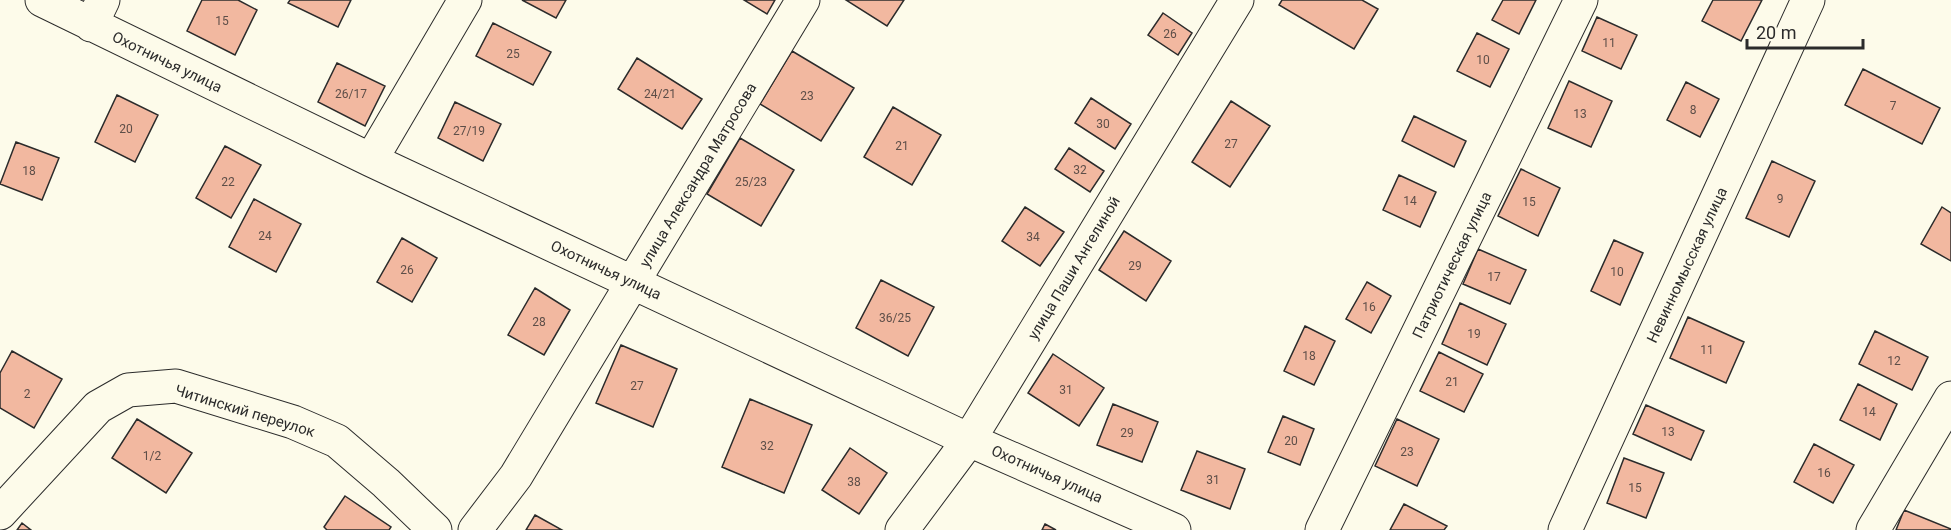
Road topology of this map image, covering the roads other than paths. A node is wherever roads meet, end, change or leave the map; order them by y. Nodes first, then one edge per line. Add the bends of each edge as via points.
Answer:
1 (42, 0) edge
2 (465, 0) edge
3 (803, 0) edge
4 (1237, 0) edge
5 (1581, 0) edge
6 (1808, 0) edge
7 (97, 13) edge
8 (371, 159) junction
9 (633, 282) junction
10 (1951, 398) edge
11 (969, 440) junction
12 (0, 513) edge
13 (435, 530) edge
14 (475, 530) edge
15 (902, 530) edge
16 (1174, 530) edge
17 (1322, 530) edge
18 (1565, 530) edge
19 (1873, 530) edge

1 - 7 street, Охотничья улица
2 - 8 street
3 - 9 street, улица Александра Матросова
4 - 11 street, улица Паши Ангелиной
5 - 17 street, Патриотическая улица
6 - 18 street, Невинномысская улица
7 - 8 street, Охотничья улица
8 - 9 street, Охотничья улица
9 - 11 street, Охотничья улица
9 - 14 street, улица Александра Матросова via 516,476
10 - 19 street
11 - 15 street, улица Паши Ангелиной
11 - 16 street, Охотничья улица
12 - 13 street, Читинский переулок via 98,407 128,390 176,386 294,422 337,441

